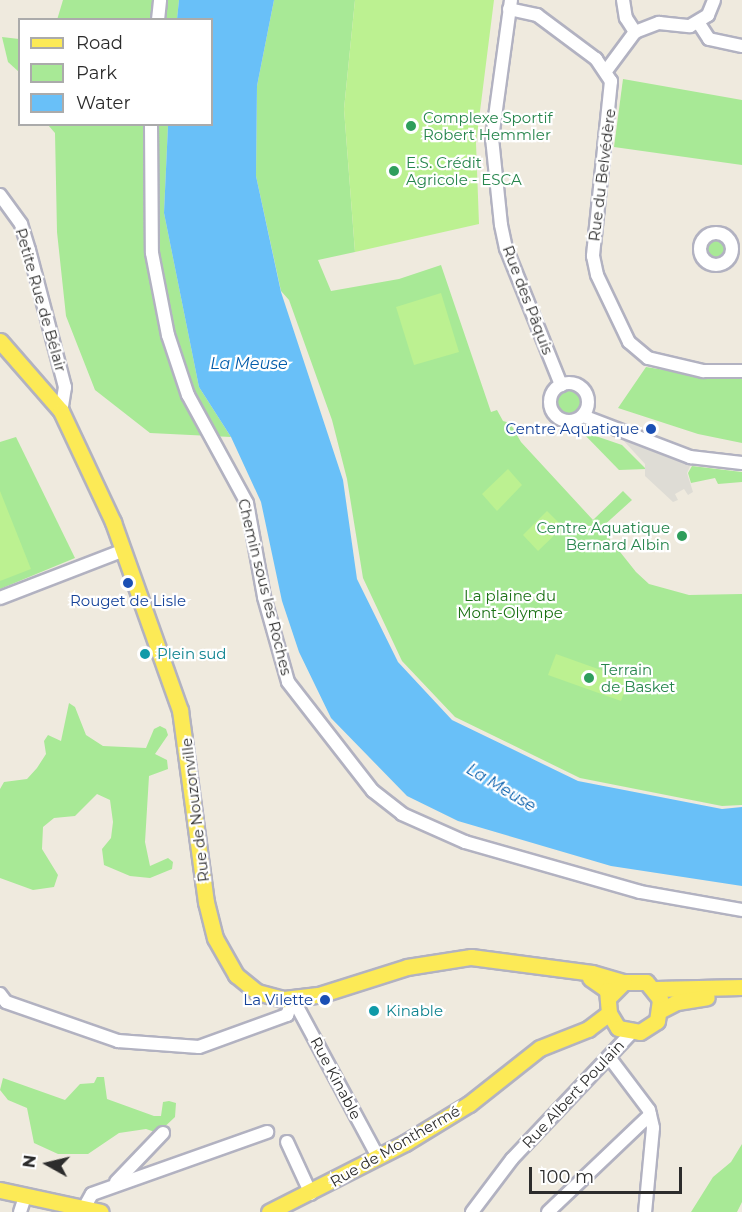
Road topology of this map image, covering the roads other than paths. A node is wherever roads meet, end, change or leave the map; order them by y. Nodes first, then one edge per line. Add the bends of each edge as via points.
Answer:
1 (160, 0) edge
2 (623, 0) edge
3 (714, 0) edge
4 (510, 5) edge
5 (158, 18) edge
6 (698, 22) junction
7 (636, 32) junction
8 (742, 46) edge
9 (606, 71) junction
10 (152, 126) edge
11 (0, 195) edge
12 (0, 341) edge
13 (742, 370) edge
14 (561, 385) junction
15 (61, 411) junction
16 (584, 416) junction
17 (742, 463) edge
18 (122, 551) junction
19 (0, 598) edge
20 (742, 910) edge
21 (565, 970) junction
22 (624, 982) junction
23 (742, 987) edge
24 (655, 989) junction
25 (0, 994) edge
26 (610, 996) junction
27 (742, 996) edge
28 (293, 999) junction
29 (661, 1010) junction
30 (609, 1013) junction
31 (625, 1030) junction
32 (577, 1034) junction
33 (609, 1057) junction
34 (650, 1115) junction
35 (163, 1132) dead end
36 (267, 1132) dead end
37 (287, 1142) dead end
38 (378, 1157) junction
39 (110, 1187) junction
40 (0, 1190) edge
41 (311, 1194) junction
42 (25, 1197) junction
43 (84, 1210) junction
44 (20, 1212) edge
45 (100, 1212) edge
46 (269, 1212) edge
47 (472, 1212) edge
48 (548, 1212) edge
49 (645, 1212) edge

1 - 5 street
2 - 7 street via 626,18
3 - 6 street via 708,15
4 - 9 street via 537,15
4 - 14 street, Rue des Pâquis via 492,138 501,225 506,248
6 - 7 street via 690,26 659,23
6 - 8 street via 708,39
7 - 9 street
9 - 13 street, Rue du Belvédère via 612,94 594,232 597,275 638,352 703,371
10 - 20 street, Chemin sous les Roches via 152,253 168,335 188,395 247,503 264,597 288,682 373,791 402,814 465,842 618,886
11 - 15 street, Petite Rue de Bélair via 21,224 29,250 65,387
12 - 15 main road, Rue de Nouzonville
14 - 16 street via 574,383 585,391 589,404
14 - 16 street via 551,397 553,413 568,422
15 - 18 main road, Rue de Nouzonville via 88,465
16 - 17 street via 690,457
18 - 19 street
18 - 28 main road, Rue de Nouzonville via 184,726 206,902 215,938 228,963 249,987 264,995
21 - 22 main road, Rue de Nouzonville
21 - 26 main road, Rue de Nouzonville via 601,983
21 - 28 main road, Rue de Nouzonville via 490,959 453,959
22 - 24 main road, Rue de Nouzonville via 640,980
22 - 26 main road
23 - 24 main road, Rue de Nouzonville
24 - 29 main road
25 - 28 street via 6,1002 118,1041 199,1047 287,1015
26 - 30 main road
27 - 29 main road via 698,998
28 - 38 street, Rue Kinable
29 - 31 main road via 650,1028
30 - 31 main road
30 - 32 main road, Rue de Monthermé via 600,1023
31 - 32 main road, Rue de Monthermé
31 - 33 street, Rue Albert Poulain
32 - 38 main road, Rue de Monthermé via 540,1048 469,1104
33 - 34 street
33 - 47 street, Rue Albert Poulain via 512,1159
34 - 48 street
34 - 49 street via 653,1128
35 - 39 street
36 - 39 street
37 - 41 street
38 - 41 main road, Rue de Monthermé
39 - 43 street via 92,1194
40 - 42 main road
41 - 46 main road, Rue de Monthermé
42 - 43 main road
42 - 44 street
43 - 45 main road

